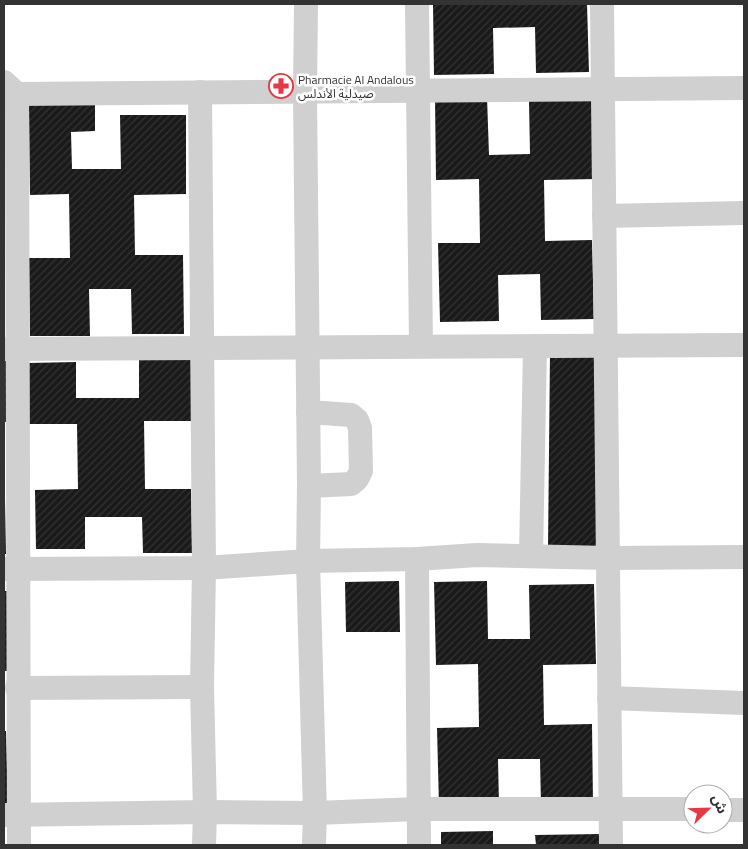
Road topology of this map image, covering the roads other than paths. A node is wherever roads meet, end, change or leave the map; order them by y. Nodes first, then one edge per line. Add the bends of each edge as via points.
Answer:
1 (306, 4) edge
2 (417, 4) edge
3 (602, 4) edge
4 (10, 88) edge
5 (744, 88) edge
6 (603, 89) junction
7 (418, 91) junction
8 (200, 92) junction
9 (305, 92) junction
10 (744, 214) edge
11 (604, 216) junction
12 (605, 345) junction
13 (744, 345) edge
14 (308, 346) junction
15 (421, 346) junction
16 (535, 346) junction
17 (202, 348) junction
18 (10, 349) edge
19 (308, 412) junction
20 (309, 486) junction
21 (532, 556) junction
22 (744, 557) edge
23 (608, 558) junction
24 (417, 559) junction
25 (308, 561) junction
26 (204, 568) junction
27 (10, 569) edge
28 (202, 687) junction
29 (18, 688) junction
30 (609, 698) junction
31 (744, 703) edge
32 (418, 809) junction
33 (610, 809) junction
34 (683, 810) edge
35 (205, 812) junction
36 (315, 813) junction
37 (12, 815) edge
38 (19, 845) edge
39 (204, 845) edge
40 (314, 845) edge
41 (418, 845) edge
42 (611, 845) edge

1 - 9 street
2 - 7 street
3 - 6 street
4 - 8 street
4 - 18 street
5 - 6 street
6 - 7 street
6 - 11 street
7 - 9 street
7 - 15 street
8 - 9 street
8 - 17 street
9 - 14 street
10 - 11 street
11 - 12 street
12 - 13 street
12 - 16 street
12 - 23 street
14 - 15 street
14 - 17 street
14 - 19 street
15 - 16 street
16 - 21 street
17 - 18 street
17 - 26 street
18 - 27 street
19 - 20 street
19 - 20 street via 351,415 357,420 361,471 351,484
20 - 25 street
21 - 23 street
21 - 24 street
22 - 23 street
23 - 30 street
24 - 25 street
24 - 32 street
25 - 26 street
25 - 36 street
26 - 27 street
26 - 28 street
27 - 29 street
28 - 29 street
28 - 35 street
29 - 37 street
30 - 31 street
30 - 33 street
32 - 33 street
32 - 36 street
32 - 41 street
33 - 34 street
33 - 42 street
35 - 36 street
35 - 37 street
35 - 39 street
36 - 40 street
37 - 38 street

